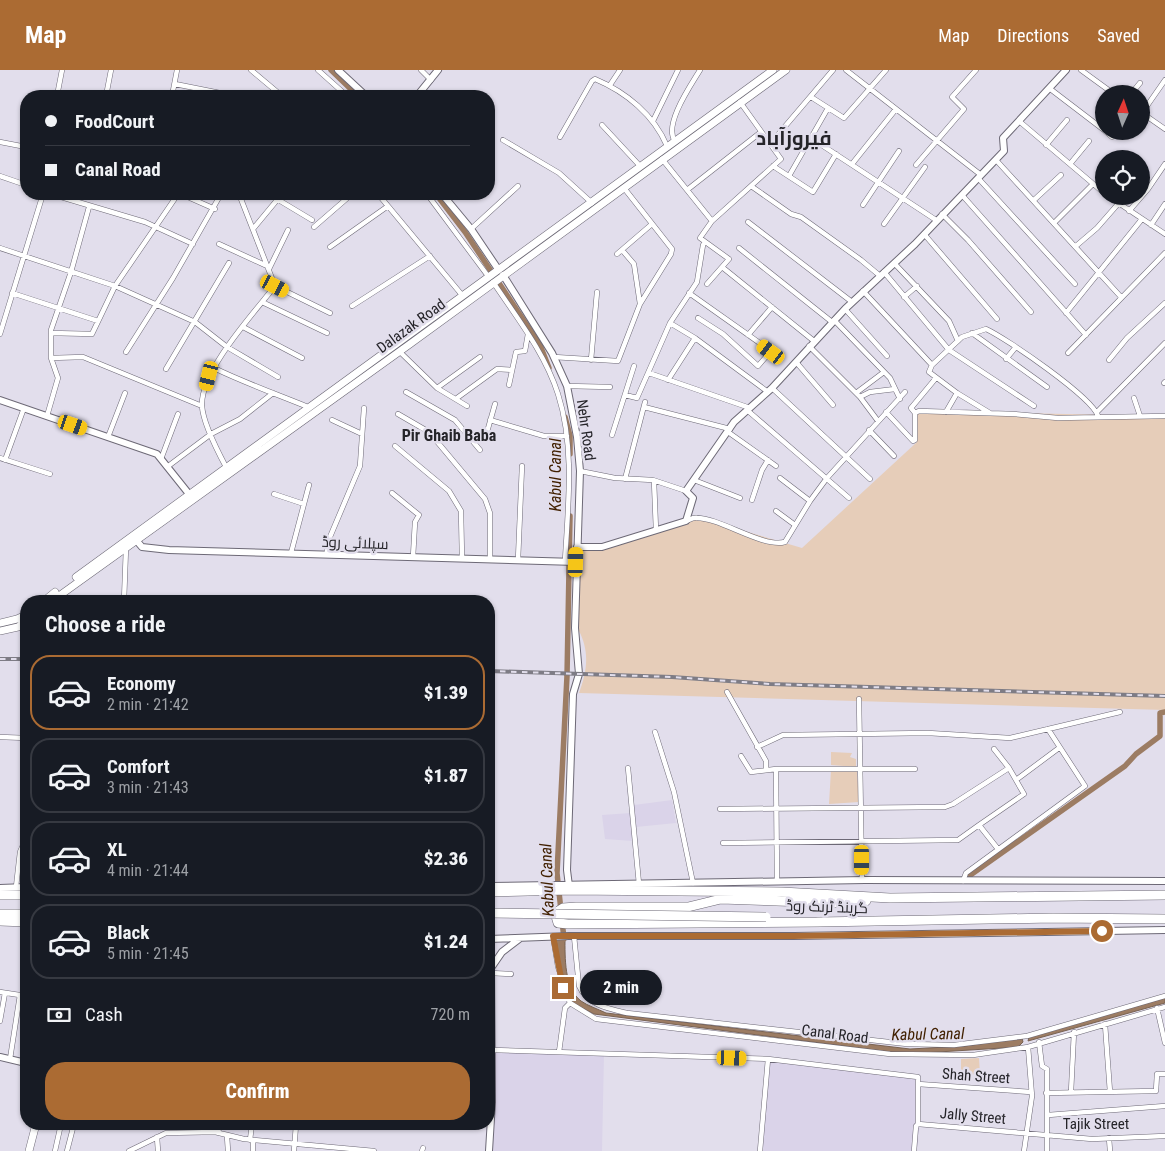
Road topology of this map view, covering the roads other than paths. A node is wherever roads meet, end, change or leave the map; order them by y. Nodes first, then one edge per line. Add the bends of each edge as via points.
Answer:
1 (62, 70) edge
2 (111, 70) edge
3 (178, 70) edge
4 (251, 70) edge
5 (318, 70) edge
6 (338, 70) edge
7 (421, 70) edge
8 (438, 70) edge
9 (619, 70) edge
10 (678, 70) edge
11 (700, 70) edge
12 (773, 70) edge
13 (786, 70) edge
14 (834, 70) edge
15 (846, 70) edge
16 (886, 70) edge
17 (976, 70) edge
18 (1066, 70) edge
19 (1081, 70) edge
20 (431, 80) junction
21 (1165, 80) edge
22 (175, 84) junction
23 (610, 85) junction
24 (1102, 85) edge
25 (870, 88) junction
26 (1049, 88) junction
27 (58, 90) edge
28 (107, 90) edge
29 (174, 90) edge
30 (205, 90) edge
31 (275, 90) edge
32 (340, 90) edge
33 (360, 90) edge
34 (422, 90) edge
35 (811, 97) junction
36 (740, 102) junction
37 (1150, 102) edge
38 (828, 108) junction
39 (896, 109) junction
40 (1150, 118) edge
41 (653, 120) junction
42 (1067, 120) dead end
43 (1018, 121) junction
44 (602, 124) dead end
45 (1095, 124) edge
46 (1164, 127) edge
47 (761, 132) junction
48 (560, 137) dead end
49 (811, 138) junction
50 (504, 140) dead end
51 (675, 140) junction
52 (936, 141) junction
53 (1089, 141) dead end
54 (0, 142) edge
55 (770, 144) junction
56 (1046, 145) junction
57 (20, 146) edge
58 (667, 146) junction
59 (899, 151) dead end
60 (836, 154) junction
61 (662, 159) junction
62 (996, 160) junction
63 (852, 164) junction
64 (1070, 164) junction
65 (1165, 164) edge
66 (916, 165) dead end
67 (640, 166) junction
68 (773, 166) junction
69 (925, 167) dead end
70 (1061, 175) dead end
71 (0, 176) edge
72 (789, 176) junction
73 (979, 177) junction
74 (878, 181) junction
75 (20, 183) edge
76 (1093, 184) joint
77 (518, 186) dead end
78 (751, 186) junction
79 (624, 188) junction
80 (687, 190) junction
81 (962, 195) junction
82 (903, 198) junction
83 (42, 200) edge
84 (69, 200) edge
85 (175, 200) edge
86 (195, 200) edge
87 (218, 200) edge
88 (241, 200) edge
89 (276, 200) edge
90 (279, 200) edge
91 (345, 200) edge
92 (383, 200) edge
93 (432, 200) edge
94 (447, 200) edge
95 (1034, 200) junction
96 (592, 203) junction
97 (1165, 204) edge
98 (863, 205) dead end
99 (1117, 205) edge
100 (1120, 205) edge
101 (388, 206) junction
102 (89, 207) junction
103 (215, 208) junction
104 (1129, 211) junction
105 (942, 214) junction
106 (1142, 219) junction
107 (312, 220) dead end
108 (936, 220) junction
109 (712, 221) junction
110 (748, 222) dead end
111 (1055, 222) junction
112 (652, 224) junction
113 (884, 224) dead end
114 (155, 226) junction
115 (1151, 226) junction
116 (314, 227) dead end
117 (253, 228) junction
118 (470, 229) junction
119 (288, 230) dead end
120 (924, 234) junction
121 (1165, 234) edge
122 (705, 242) junction
123 (193, 244) junction
124 (218, 244) dead end
125 (330, 246) dead end
126 (1076, 246) junction
127 (0, 248) edge
128 (739, 248) dead end
129 (622, 250) junction
130 (1165, 253) edge
131 (617, 254) dead end
132 (24, 255) junction
133 (430, 256) junction
134 (229, 263) dead end
135 (894, 263) junction
136 (722, 266) junction
137 (268, 268) junction
138 (71, 272) junction
139 (1099, 272) junction
140 (881, 274) junction
141 (496, 276) junction
142 (707, 284) dead end
143 (1075, 284) dead end
144 (115, 286) junction
145 (275, 286) junction
146 (917, 286) junction
147 (863, 290) junction
148 (597, 292) dead end
149 (689, 293) junction
150 (12, 294) junction
151 (462, 295) junction
152 (904, 297) junction
153 (1121, 297) junction
154 (262, 302) junction
155 (852, 302) junction
156 (1165, 304) edge
157 (155, 305) junction
158 (352, 306) dead end
159 (640, 306) junction
160 (772, 307) junction
161 (58, 309) junction
162 (845, 309) junction
163 (1031, 312) dead end
164 (330, 313) dead end
165 (1066, 313) junction
166 (698, 318) dead end
167 (997, 319) dead end
168 (98, 321) junction
169 (833, 321) junction
170 (195, 322) junction
171 (670, 323) junction
172 (1, 326) edge
173 (242, 327) junction
174 (51, 333) junction
175 (972, 333) junction
176 (0, 334) edge
177 (327, 334) dead end
178 (528, 334) junction
179 (748, 335) junction
180 (1086, 335) junction
181 (695, 338) junction
182 (958, 341) junction
183 (811, 343) junction
184 (1165, 343) edge
185 (227, 347) junction
186 (1015, 348) junction
187 (949, 350) junction
188 (126, 352) dead end
189 (400, 352) junction
190 (1068, 353) dead end
191 (887, 356) dead end
192 (480, 357) dead end
193 (554, 357) junction
194 (51, 358) junction
195 (302, 358) dead end
196 (1006, 359) junction
197 (591, 360) junction
198 (1109, 360) dead end
199 (796, 362) junction
200 (634, 366) dead end
201 (932, 366) junction
202 (214, 368) junction
203 (166, 369) dead end
204 (512, 370) junction
205 (884, 372) junction
206 (649, 374) junction
207 (278, 377) dead end
208 (936, 378) junction
209 (668, 380) junction
210 (509, 385) dead end
211 (567, 386) junction
212 (610, 387) dead end
213 (1046, 387) dead end
214 (437, 388) junction
215 (895, 389) junction
216 (770, 390) junction
217 (406, 392) dead end
218 (905, 392) dead end
219 (125, 393) dead end
220 (273, 393) junction
221 (957, 393) junction
222 (625, 395) junction
223 (858, 395) junction
224 (457, 398) junction
225 (1134, 398) dead end
226 (900, 399) junction
227 (0, 400) edge
228 (494, 404) dead end
229 (833, 405) dead end
230 (202, 406) junction
231 (466, 406) dead end
232 (1034, 406) dead end
233 (24, 408) junction
234 (307, 408) junction
235 (364, 408) dead end
236 (748, 409) junction
237 (886, 412) junction
238 (946, 412) junction
239 (915, 413) junction
240 (178, 414) dead end
241 (398, 414) dead end
242 (991, 414) junction
243 (1097, 414) junction
244 (311, 415) junction
245 (47, 416) junction
246 (1140, 416) junction
247 (1165, 416) edge
248 (332, 420) dead end
249 (490, 420) junction
250 (878, 420) junction
251 (729, 430) junction
252 (869, 430) junction
253 (487, 432) dead end
254 (211, 434) junction
255 (362, 434) junction
256 (612, 435) dead end
257 (567, 436) junction
258 (108, 437) junction
259 (395, 446) dead end
260 (480, 450) dead end
261 (846, 456) junction
262 (894, 456) dead end
263 (2, 459) edge
264 (161, 459) junction
265 (768, 460) junction
266 (522, 466) dead end
267 (776, 466) dead end
268 (168, 467) junction
269 (226, 467) junction
270 (580, 471) junction
271 (50, 474) dead end
272 (217, 477) junction
273 (780, 478) dead end
274 (827, 478) junction
275 (625, 479) junction
276 (870, 479) dead end
277 (694, 480) junction
278 (654, 481) junction
279 (309, 485) dead end
280 (686, 491) junction
281 (392, 493) dead end
282 (189, 494) junction
283 (274, 494) dead end
284 (740, 498) dead end
285 (849, 498) dead end
286 (752, 500) dead end
287 (810, 501) junction
288 (304, 504) junction
289 (178, 506) junction
290 (776, 511) dead end
291 (686, 521) junction
292 (794, 525) junction
293 (656, 530) junction
294 (135, 538) junction
295 (123, 547) junction
296 (577, 547) junction
297 (291, 553) junction
298 (326, 554) junction
299 (413, 557) junction
300 (462, 558) junction
301 (490, 559) junction
302 (518, 560) junction
303 (564, 561) junction
304 (576, 562) junction
305 (53, 595) edge
306 (60, 595) edge
307 (124, 595) edge
308 (20, 618) edge
309 (0, 623) edge
310 (18, 627) edge
311 (0, 631) edge
312 (727, 692) dead end
313 (859, 700) dead end
314 (1120, 712) dead end
315 (1048, 729) junction
316 (655, 732) dead end
317 (859, 734) junction
318 (0, 737) edge
319 (20, 738) edge
320 (757, 747) junction
321 (1059, 748) junction
322 (994, 749) dead end
323 (741, 756) dead end
324 (628, 768) dead end
325 (915, 768) dead end
326 (1009, 768) junction
327 (776, 769) junction
328 (766, 770) junction
329 (860, 770) junction
330 (1016, 780) junction
331 (859, 807) junction
332 (777, 808) junction
333 (720, 809) dead end
334 (979, 825) junction
335 (862, 840) junction
336 (778, 842) junction
337 (723, 843) dead end
338 (998, 850) junction
339 (20, 852) edge
340 (862, 880) junction
341 (758, 881) junction
342 (777, 881) junction
343 (963, 881) junction
344 (1165, 881) edge
345 (639, 884) junction
346 (693, 884) junction
347 (16, 887) junction
348 (20, 887) edge
349 (568, 887) junction
350 (0, 888) edge
351 (495, 888) edge
352 (757, 892) junction
353 (0, 895) edge
354 (20, 895) edge
355 (1165, 896) edge
356 (890, 898) junction
357 (0, 914) edge
358 (20, 914) edge
359 (495, 914) edge
360 (1053, 918) junction
361 (1165, 919) edge
362 (0, 921) edge
363 (20, 922) edge
364 (822, 922) junction
365 (856, 923) junction
366 (608, 924) junction
367 (667, 924) junction
368 (1165, 930) edge
369 (1054, 932) junction
370 (856, 933) junction
371 (555, 936) junction
372 (571, 936) junction
373 (608, 936) junction
374 (666, 936) junction
375 (520, 938) junction
376 (495, 939) edge
377 (495, 963) edge
378 (495, 971) edge
379 (512, 974) dead end
380 (2, 993) edge
381 (20, 995) joint
382 (1165, 996) edge
383 (570, 1003) junction
384 (1165, 1007) edge
385 (1157, 1008) junction
386 (0, 1021) edge
387 (1105, 1024) junction
388 (1074, 1032) junction
389 (1040, 1042) junction
390 (1165, 1043) edge
391 (495, 1045) edge
392 (1028, 1047) junction
393 (559, 1052) junction
394 (0, 1057) edge
395 (10, 1059) junction
396 (768, 1059) junction
397 (20, 1062) edge
398 (1165, 1074) edge
399 (918, 1084) junction
400 (1031, 1092) junction
401 (1070, 1092) junction
402 (1110, 1092) junction
403 (1046, 1093) junction
404 (1165, 1106) edge
405 (1048, 1115) junction
406 (918, 1124) junction
407 (30, 1130) edge
408 (34, 1130) edge
409 (59, 1130) edge
410 (72, 1130) edge
411 (217, 1130) edge
412 (252, 1130) edge
413 (295, 1130) edge
414 (489, 1130) edge
415 (1026, 1133) junction
416 (221, 1134) junction
417 (227, 1136) junction
418 (1047, 1136) junction
419 (1165, 1136) edge
420 (157, 1137) junction
421 (1109, 1138) junction
422 (252, 1140) junction
423 (294, 1144) junction
424 (28, 1151) edge
425 (54, 1151) edge
426 (67, 1151) edge
427 (129, 1151) edge
428 (158, 1151) edge
429 (228, 1151) edge
430 (253, 1151) edge
431 (294, 1151) edge
432 (374, 1151) edge
433 (489, 1151) edge
434 (760, 1151) edge
435 (914, 1151) edge
436 (1024, 1151) edge
437 (1047, 1151) edge
438 (1110, 1151) edge

1 - 27 street
2 - 28 street
3 - 22 street
4 - 31 street
5 - 32 street
6 - 33 street
7 - 20 street
8 - 20 street
9 - 23 street
10 - 41 street
11 - 51 street via 676,111 672,130
12 - 51 main road, Dalazak Road
13 - 36 main road, Dalazak Road
14 - 35 street
15 - 25 street
16 - 25 street
17 - 52 street via 952,96 964,110
18 - 26 street
19 - 24 street
20 - 34 street
21 - 37 street
22 - 29 street
22 - 30 street
23 - 41 street
23 - 48 street via 592,81
25 - 38 street via 844,118
25 - 39 street
26 - 43 street
26 - 45 street
35 - 38 street
35 - 55 street
36 - 47 street
36 - 61 main road, Dalazak Road
38 - 49 street
39 - 52 street
39 - 63 street
40 - 46 street
41 - 58 street
42 - 56 street
43 - 56 street
43 - 62 street via 1003,138 1004,151
44 - 67 street
47 - 55 street
47 - 80 street
49 - 60 street
49 - 72 street
50 - 96 street via 559,173
51 - 58 main road, Dalazak Road
52 - 66 street
52 - 73 street
53 - 64 street
54 - 57 street
55 - 68 street via 781,158
56 - 64 street
58 - 67 main road, Dalazak Road
59 - 74 street
60 - 63 street
60 - 72 street via 813,192
61 - 79 main road, Dalazak Road
61 - 80 street
62 - 73 street
62 - 95 street
63 - 74 street
64 - 76 street
65 - 104 street
67 - 96 main road, Dalazak Road
68 - 72 street
68 - 78 street
69 - 82 street
70 - 95 street
71 - 75 street
73 - 81 street
73 - 143 street
74 - 82 street
74 - 98 street
76 - 111 street
77 - 118 street
78 - 109 street
78 - 140 street
79 - 112 street
79 - 141 main road, Dalazak Road
80 - 109 street
81 - 105 street
81 - 165 street
82 - 108 street
82 - 113 street
83 - 132 street
84 - 102 street
85 - 114 street
86 - 103 street
87 - 103 street
88 - 117 street
89 - 117 street
90 - 107 street
91 - 116 street
92 - 101 street
93 - 141 street
94 - 118 street, Nehr Road
95 - 111 street
96 - 141 main road, Dalazak Road
97 - 115 street
99 - 126 street
100 - 104 street
101 - 125 street
101 - 133 street
102 - 114 street
102 - 138 street
103 - 123 street
104 - 106 street
105 - 108 street
105 - 163 street
106 - 115 street
106 - 139 street
108 - 120 street
109 - 122 street via 700,238
110 - 155 street
111 - 126 street
112 - 129 street
112 - 159 street via 672,249 672,254
114 - 123 street
114 - 144 street
115 - 121 street
117 - 137 street
118 - 141 street, Nehr Road
119 - 137 street
120 - 135 street
120 - 167 street
122 - 136 street via 729,259
122 - 149 street via 697,282
123 - 157 street
124 - 137 street
126 - 139 street
127 - 132 street
128 - 169 street
129 - 131 street
129 - 159 street via 634,264
130 - 153 street
132 - 138 street
132 - 150 street
133 - 151 street
133 - 158 street
134 - 170 street
135 - 140 street
135 - 146 street
136 - 142 street
136 - 160 street
137 - 145 street
138 - 144 street
138 - 161 street
139 - 153 street
139 - 165 street
140 - 147 street
140 - 152 street
141 - 151 main road, Dalazak Road
141 - 178 street
141 - 189 main road, Dalazak Road
141 - 193 street, Nehr Road
144 - 157 street
144 - 168 street
145 - 154 street
145 - 164 street
146 - 152 street
146 - 182 street via 949,321
147 - 155 street
147 - 201 street
148 - 197 street
149 - 171 street
149 - 179 street
150 - 161 street
150 - 172 street
151 - 234 main road, Dalazak Road
152 - 187 street
153 - 180 street
154 - 173 street
154 - 177 street
155 - 162 street
156 - 198 street via 1126,338
157 - 170 street
157 - 188 street
159 - 197 street via 618,361
160 - 179 street
160 - 183 street
161 - 168 street
161 - 174 street
162 - 169 street
162 - 191 street
165 - 180 street
166 - 179 street via 723,334 758,366 771,352
168 - 174 street via 92,334
169 - 183 street
169 - 205 street
170 - 185 street
170 - 203 street
171 - 181 street
171 - 206 street
172 - 176 street
173 - 185 street
173 - 195 street
174 - 194 street
175 - 182 street
175 - 186 street via 986,329
175 - 196 street
178 - 204 street via 525,351 516,352
178 - 257 street via 558,394
180 - 190 street
181 - 209 street
181 - 216 street
182 - 187 street
183 - 199 street
183 - 223 street
184 - 243 street
185 - 202 street
185 - 207 street
186 - 196 street
186 - 243 street via 1066,383
187 - 201 street
187 - 232 street
189 - 214 street
189 - 244 main road, Dalazak Road
192 - 214 street
193 - 197 street
193 - 211 street, Nehr Road
194 - 230 street via 83,357
194 - 245 street via 58,378
196 - 213 street
199 - 216 street
199 - 229 street
200 - 222 street
201 - 208 street via 929,372
202 - 220 street
202 - 230 street
204 - 210 street
204 - 224 street via 497,369
205 - 215 street
205 - 223 street
206 - 209 street
206 - 222 street via 637,398
208 - 221 street
208 - 239 street via 911,408
209 - 236 street
211 - 212 street
211 - 270 street, Nehr Road
214 - 224 street
215 - 223 street
215 - 226 street
216 - 236 street
216 - 261 street
217 - 260 street via 456,420
218 - 226 street
219 - 258 street
220 - 234 street
220 - 254 street via 240,419
221 - 238 street
221 - 242 street
222 - 256 street
223 - 250 street
224 - 231 street
225 - 246 street
226 - 237 street
227 - 233 street
228 - 249 street
230 - 254 street
233 - 245 street
233 - 263 street
234 - 244 main road
234 - 269 main road, Dalazak Road
235 - 255 street
236 - 251 street
236 - 274 street
237 - 239 street via 913,441
237 - 250 street
238 - 239 street
238 - 242 street
240 - 264 street
241 - 301 street via 429,432 485,499 490,512
242 - 243 street via 1058,418
243 - 246 street
244 - 272 main road, Dalazak Road
245 - 258 street
246 - 247 street
248 - 255 street
249 - 253 street
249 - 257 street via 544,436
250 - 252 street
251 - 265 street
251 - 275 street via 645,404
251 - 277 street
252 - 261 street
252 - 262 street
254 - 268 street
254 - 269 street
255 - 298 street via 360,466 327,544
257 - 303 street
258 - 264 street via 157,454
259 - 300 street via 449,491 461,511
261 - 274 street
261 - 276 street
263 - 271 street
264 - 268 street
265 - 267 street
265 - 286 street
266 - 302 street
268 - 282 street
269 - 272 main road, Dalazak Road
270 - 275 street
270 - 296 street, Nehr Road
272 - 282 main road, Dalazak Road
272 - 289 main road, Dalazak Road
273 - 287 street
274 - 285 street
274 - 287 street
275 - 278 street
277 - 280 street
277 - 284 street
278 - 280 street
278 - 293 street
279 - 288 street
280 - 291 street via 693,498
281 - 299 street via 419,515 415,522
282 - 289 main road, Dalazak Road
283 - 288 street
287 - 292 street
288 - 297 street
289 - 294 main road, Dalazak Road
290 - 292 street
291 - 292 street via 697,517 778,543 785,542
291 - 293 street
293 - 296 street via 602,547
294 - 295 main road, Dalazak Road
294 - 297 street, سپلائی روڈ via 142,547 169,550
295 - 305 main road, Dalazak Road
295 - 306 main road, Dalazak Road
295 - 307 street
296 - 304 street, Nehr Road
297 - 298 street, سپلائی روڈ
298 - 299 street, سپلائی روڈ
299 - 300 street, سپلائی روڈ
300 - 301 street, سپلائی روڈ
301 - 302 street, سپلائی روڈ
302 - 303 street, سپلائی روڈ
303 - 304 street, سپلائی روڈ
304 - 349 street, Nehr Road via 575,628 579,674 573,694
308 - 309 main road
310 - 311 main road
312 - 320 street
313 - 317 street
314 - 315 street
315 - 317 street via 1010,738 928,733
315 - 321 street
316 - 346 street via 674,792
317 - 320 street via 783,735
317 - 329 street
318 - 319 street
320 - 328 street via 766,761
321 - 330 street
321 - 338 street via 1085,783 1084,788
322 - 326 street
323 - 328 street via 751,772
324 - 345 street
325 - 329 street
326 - 330 street
326 - 331 street via 945,807
327 - 328 street
327 - 329 street
327 - 332 street
329 - 331 street
330 - 334 street via 1023,796
331 - 332 street
331 - 335 street
332 - 333 street
332 - 336 street
334 - 335 street via 958,840
334 - 338 street
335 - 336 street
335 - 340 street
336 - 337 street
336 - 342 street
338 - 343 street via 966,873
339 - 347 street
340 - 342 street
340 - 343 street
341 - 342 street
341 - 346 street
341 - 352 street
343 - 344 street
345 - 346 street
345 - 349 street
347 - 348 street
347 - 350 street
349 - 351 highway, گرینڈ ٹرنک روڈ
349 - 352 highway, گرینڈ ٹرنک روڈ
352 - 356 highway, گرینڈ ٹرنک روڈ
353 - 354 highway
355 - 356 highway, گرینڈ ٹرنک روڈ
356 - 366 highway via 834,903 721,899 688,908 576,907 555,912 556,921 561,924
357 - 358 highway
359 - 364 highway, گرینڈ ٹرنک روڈ, bridge via 766,917
360 - 361 highway, گرینڈ ٹرنک روڈ
360 - 365 highway, گرینڈ ٹرنک روڈ
360 - 369 street
362 - 363 highway
364 - 365 highway, گرینڈ ٹرنک روڈ
364 - 367 highway
365 - 370 street
366 - 367 highway
366 - 373 street
367 - 374 street
368 - 369 street
369 - 370 street
370 - 374 street
371 - 372 street
371 - 375 street
371 - 383 street via 558,967
372 - 373 street
372 - 382 street via 582,993 590,1001 610,1009 907,1044 954,1045 1027,1036
373 - 374 street
375 - 376 street
375 - 377 street via 502,952
378 - 379 street
380 - 381 street
380 - 386 street
381 - 395 street
383 - 392 street, Canal Road via 596,1019 890,1054 974,1056
383 - 393 street via 565,1008
384 - 385 street, Canal Road
385 - 387 street, Canal Road
385 - 390 street
387 - 388 street, Canal Road
387 - 402 street
388 - 389 street, Canal Road
388 - 401 street
389 - 392 street, Canal Road
389 - 403 street via 1042,1066 1047,1069
391 - 393 street
392 - 400 street
393 - 396 street
394 - 395 street
395 - 397 street
396 - 399 street via 918,1077
396 - 434 street
398 - 402 street via 1158,1074 1156,1091
399 - 400 street, Shah Street
399 - 406 street
400 - 415 street
401 - 402 street
401 - 403 street
403 - 405 street
404 - 405 street
405 - 418 street
406 - 415 street, Jally Street
406 - 435 street
407 - 424 main road
408 - 424 main road
409 - 425 street
410 - 426 street
411 - 416 street
412 - 422 street
413 - 423 street
414 - 433 street
415 - 418 street, Tajik Street
415 - 436 street
416 - 417 street
416 - 420 street via 166,1133
417 - 422 street
417 - 429 street
418 - 421 street, Tajik Street
418 - 437 street
419 - 421 street, Tajik Street
420 - 427 street
420 - 428 street
421 - 438 street
422 - 423 street
422 - 430 street
423 - 431 street
423 - 432 street

